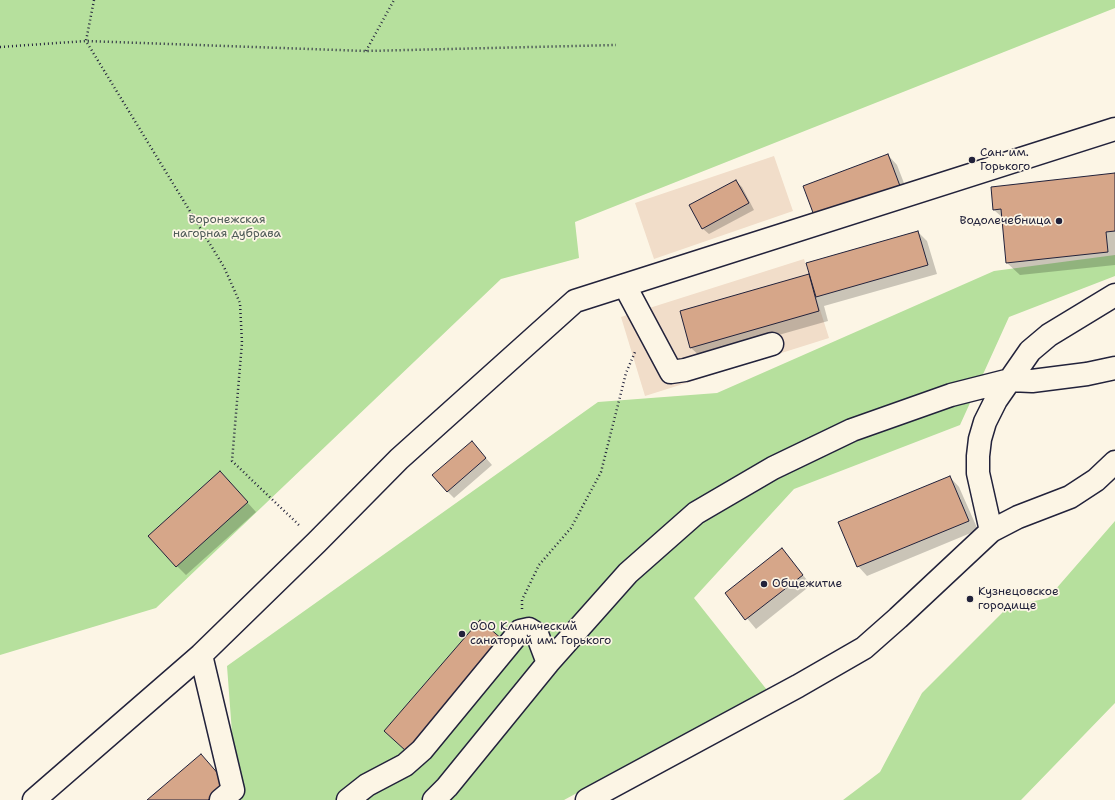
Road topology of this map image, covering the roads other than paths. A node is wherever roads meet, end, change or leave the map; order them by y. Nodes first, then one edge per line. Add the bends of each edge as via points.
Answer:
1 (1115, 128) edge
2 (625, 286) junction
3 (1115, 295) edge
4 (772, 344) dead end
5 (1115, 368) edge
6 (1010, 380) junction
7 (1115, 462) edge
8 (991, 531) junction
9 (201, 655) junction
10 (548, 663) junction
11 (34, 800) edge
12 (221, 800) edge
13 (348, 800) edge
14 (434, 800) edge
15 (586, 800) edge

1 - 2 street
2 - 4 street via 671,372
2 - 9 street via 575,301 399,459
3 - 6 street via 1030,351
5 - 6 street via 1032,381
6 - 8 street via 985,422 979,445 978,473
6 - 10 street via 951,395 852,430 773,468 696,513 628,573
7 - 8 street via 1096,480 1070,498 1018,517
8 - 15 street via 864,648
9 - 11 street
9 - 12 street via 233,790
10 - 13 street via 534,630 520,631 422,750 405,765 367,785
10 - 14 street via 448,787

